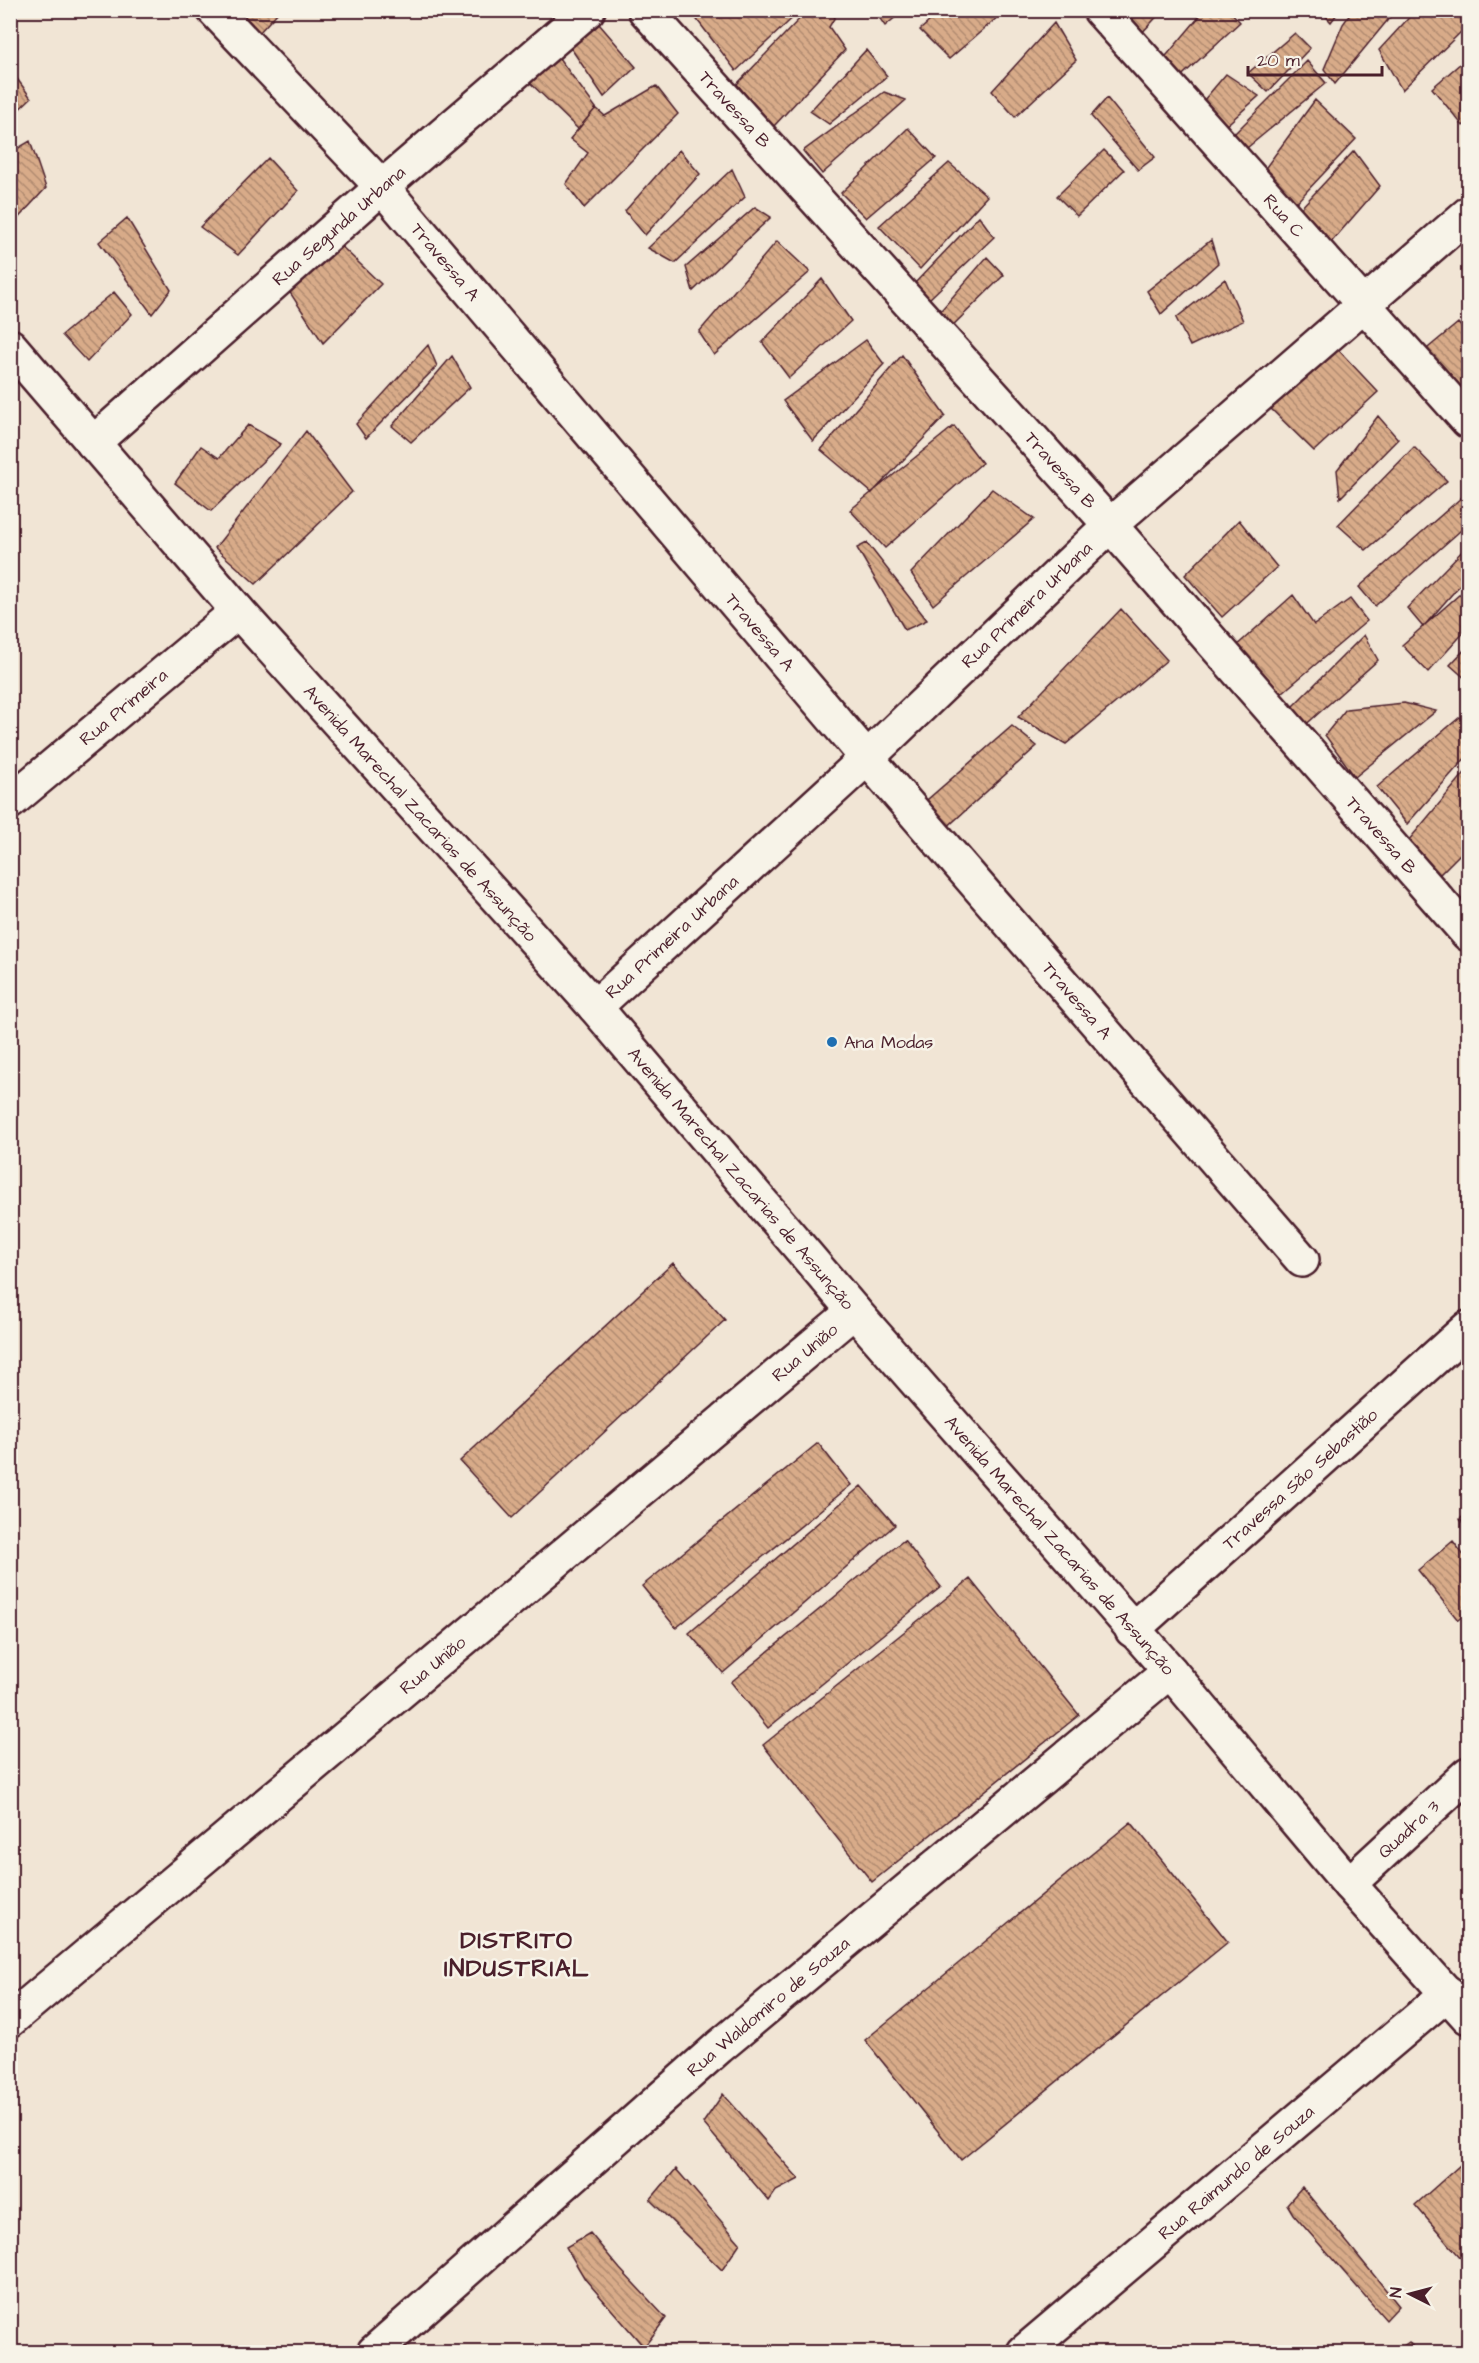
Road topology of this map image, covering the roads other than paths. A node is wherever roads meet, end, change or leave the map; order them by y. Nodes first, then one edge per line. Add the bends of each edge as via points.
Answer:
1 (214, 10) edge
2 (588, 10) edge
3 (645, 10) edge
4 (1100, 10) edge
5 (382, 187) junction
6 (1468, 214) edge
7 (1365, 304) junction
8 (10, 346) edge
9 (1468, 421) edge
10 (93, 443) junction
11 (1110, 525) junction
12 (238, 611) junction
13 (867, 758) junction
14 (10, 802) edge
15 (1468, 934) edge
16 (595, 1007) junction
17 (1302, 1260) dead end
18 (854, 1311) junction
19 (1468, 1328) edge
20 (1132, 1630) junction
21 (1170, 1671) junction
22 (1468, 1774) edge
23 (1349, 1884) junction
24 (1458, 2005) edge
25 (10, 2020) edge
26 (374, 2352) edge
27 (1024, 2352) edge

1 - 5 street, Travessa A
2 - 5 street, Rua Segunda Urbana
3 - 11 street, Travessa B
4 - 7 street, Rua C
5 - 10 street, Rua Segunda Urbana
5 - 13 street, Travessa A
6 - 7 street, Rua Primeira Urbana
7 - 9 street, Rua C
7 - 11 street, Rua Primeira Urbana
8 - 10 street, Avenida Marechal Zacarias de Assunção
10 - 12 street, Avenida Marechal Zacarias de Assunção
11 - 13 street, Rua Primeira Urbana
11 - 15 street, Travessa B
12 - 14 street, Rua Primeira
12 - 16 street, Avenida Marechal Zacarias de Assunção
13 - 16 street, Rua Primeira Urbana
13 - 17 street, Travessa A
16 - 18 street, Avenida Marechal Zacarias de Assunção
18 - 20 street, Avenida Marechal Zacarias de Assunção
18 - 25 street, Rua União
19 - 20 street, Travessa São Sebastião
20 - 21 street, Avenida Marechal Zacarias de Assunção
21 - 23 street, Avenida Marechal Zacarias de Assunção
21 - 26 street, Rua Waldomiro de Souza via 719,2048
22 - 23 street, Quadra 3
23 - 24 street, Avenida Marechal Zacarias de Assunção
24 - 27 street, Rua Raimundo de Souza

